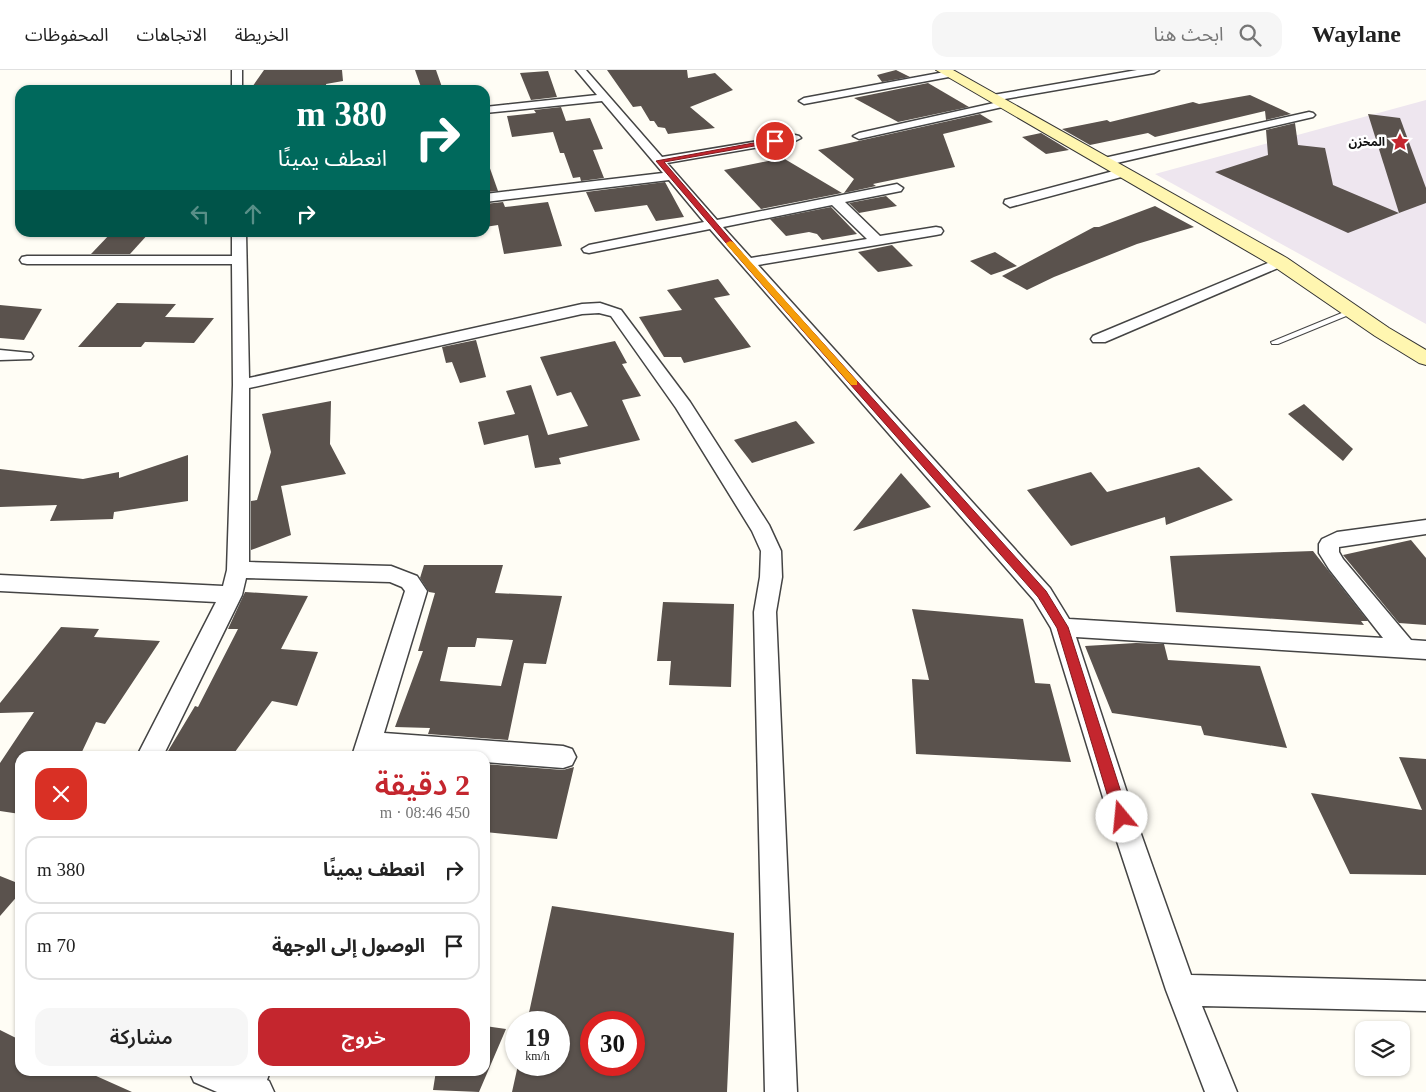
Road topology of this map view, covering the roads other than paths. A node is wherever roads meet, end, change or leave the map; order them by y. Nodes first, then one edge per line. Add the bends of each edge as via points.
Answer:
1 (237, 70) edge
2 (581, 70) edge
3 (1154, 70) edge
4 (947, 72) edge
5 (237, 85) edge
6 (606, 97) junction
7 (804, 101) dead end
8 (998, 101) junction
9 (490, 109) edge
10 (1309, 115) dead end
11 (858, 136) dead end
12 (794, 138) dead end
13 (1104, 162) junction
14 (665, 169) junction
15 (1122, 173) junction
16 (897, 188) dead end
17 (490, 197) edge
18 (836, 200) junction
19 (1010, 203) dead end
20 (713, 224) junction
21 (936, 231) dead end
22 (239, 237) edge
23 (877, 241) junction
24 (589, 249) dead end
25 (27, 260) dead end
26 (239, 260) junction
27 (1280, 262) junction
28 (747, 263) junction
29 (1352, 312) junction
30 (1099, 339) dead end
31 (1275, 342) dead end
32 (0, 355) edge
33 (25, 356) dead end
34 (1426, 360) edge
35 (241, 385) junction
36 (1426, 527) edge
37 (238, 570) junction
38 (0, 583) edge
39 (231, 595) junction
40 (1062, 627) junction
41 (1415, 649) edge
42 (367, 750) edge
43 (153, 751) edge
44 (395, 751) edge
45 (490, 754) edge
46 (563, 757) dead end
47 (1180, 990) junction
48 (1426, 996) edge
49 (223, 1076) edge
50 (253, 1084) edge
51 (781, 1092) edge
52 (1221, 1092) edge

1 - 5 street
2 - 6 street
3 - 8 street
4 - 7 street
4 - 8 street
6 - 9 street
6 - 14 street
8 - 11 street
8 - 13 street
10 - 13 street
12 - 14 street
13 - 15 street
14 - 17 street
14 - 20 street
15 - 19 street
15 - 27 street
16 - 18 street
18 - 20 street
18 - 23 street
20 - 24 street
20 - 28 street
21 - 23 street
22 - 26 street
23 - 28 street
25 - 26 street
26 - 35 street
27 - 29 street
27 - 30 street
28 - 40 street via 1042,594
29 - 31 lane
29 - 34 street
32 - 33 street
35 - 37 street
35 - 51 street via 582,309 600,308 616,313 684,406 762,530 771,551 771,577 765,612
36 - 41 street via 1337,539 1329,544 1329,552 1336,564
37 - 39 street
37 - 42 street via 391,574 415,586
38 - 39 street
39 - 43 street
40 - 41 street
40 - 47 street
42 - 44 street
45 - 46 street
47 - 48 street
47 - 52 street
49 - 50 street

